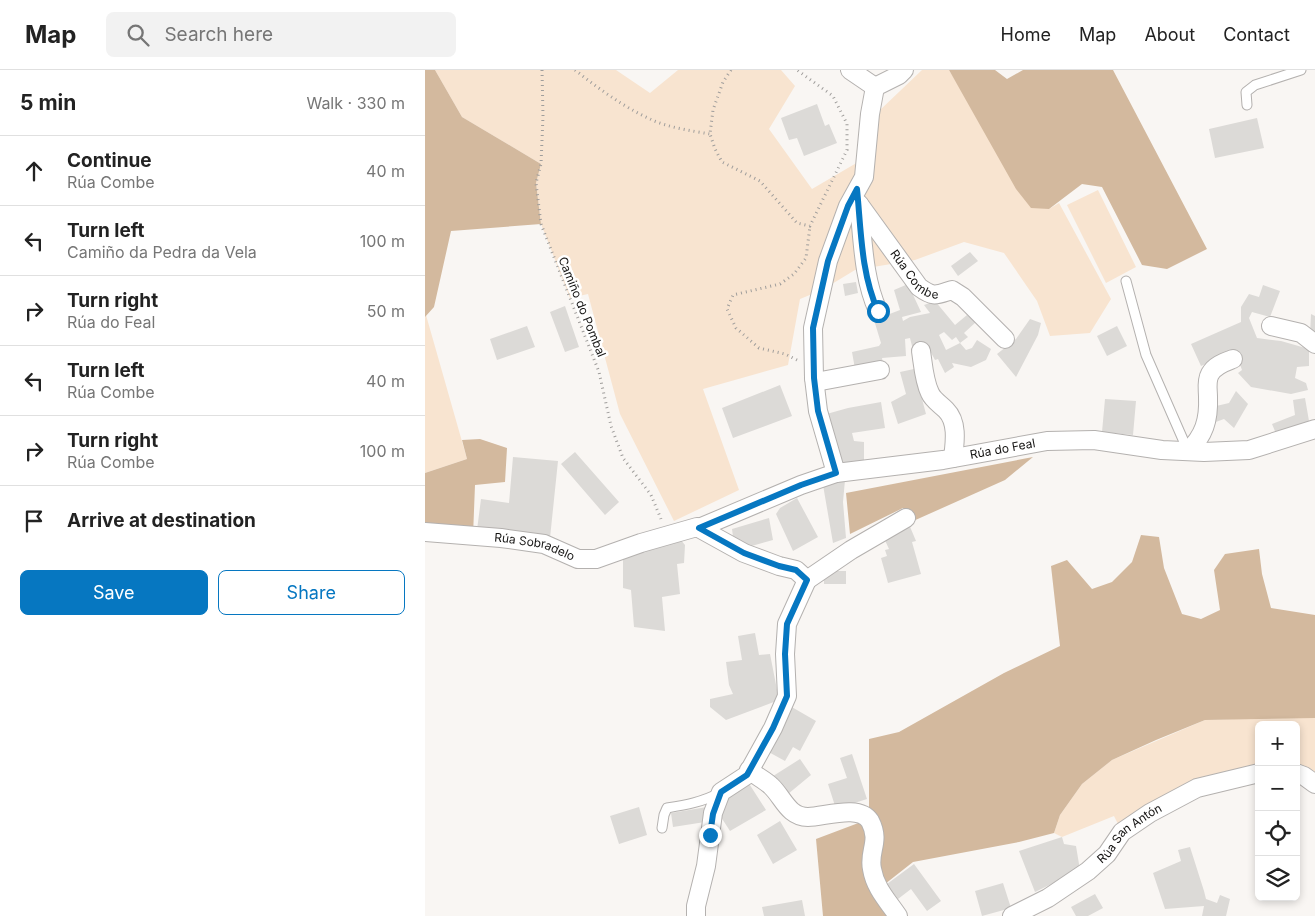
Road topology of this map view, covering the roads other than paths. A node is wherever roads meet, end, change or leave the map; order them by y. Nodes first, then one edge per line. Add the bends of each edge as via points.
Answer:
1 (850, 70) edge
2 (904, 70) edge
3 (1301, 70) edge
4 (875, 87) junction
5 (1247, 105) dead end
6 (858, 196) junction
7 (1126, 281) dead end
8 (878, 311) dead end
9 (1271, 326) dead end
10 (1005, 339) dead end
11 (1315, 344) edge
12 (921, 351) dead end
13 (1233, 359) dead end
14 (880, 370) dead end
15 (814, 378) junction
16 (1315, 429) edge
17 (1188, 451) junction
18 (953, 458) junction
19 (836, 473) junction
20 (906, 518) dead end
21 (698, 528) junction
22 (425, 532) edge
23 (807, 580) junction
24 (749, 770) junction
25 (1255, 774) edge
26 (1300, 774) edge
27 (1315, 784) edge
28 (721, 792) junction
29 (662, 828) dead end
30 (696, 916) edge
31 (898, 916) edge
32 (1012, 916) edge

1 - 4 street
2 - 4 street
3 - 5 lane via 1255,85 1246,92
4 - 6 street
6 - 8 street via 865,268
6 - 10 street, Rúa Combe via 919,287 929,295 952,290
6 - 15 street via 848,206 828,261 813,328
7 - 17 lane via 1146,355
9 - 11 street via 1301,333
12 - 18 street via 929,392 952,420 955,433
13 - 17 street via 1210,374 1204,427 1199,441
14 - 15 street via 821,381
15 - 19 street via 818,411
16 - 17 street, Rúa do Feal via 1249,450
17 - 18 street, Rúa do Feal via 1094,440 1047,441
18 - 19 street, Rúa do Feal
19 - 21 street, Rúa do Feal
20 - 23 street
21 - 22 street, Rúa Sobradelo via 641,542 596,560 578,560 544,544
21 - 23 street via 744,553 796,570
23 - 24 street via 787,624 787,696
24 - 28 street via 747,775
24 - 31 street via 772,787 794,813 807,817 857,813 869,819 876,837 871,868 879,890
25 - 32 street, Rúa San Antón via 1197,788 1150,814 1122,832 1107,854 1088,871 1048,898
26 - 27 street
28 - 29 lane via 687,805 667,808
28 - 30 street via 713,814

